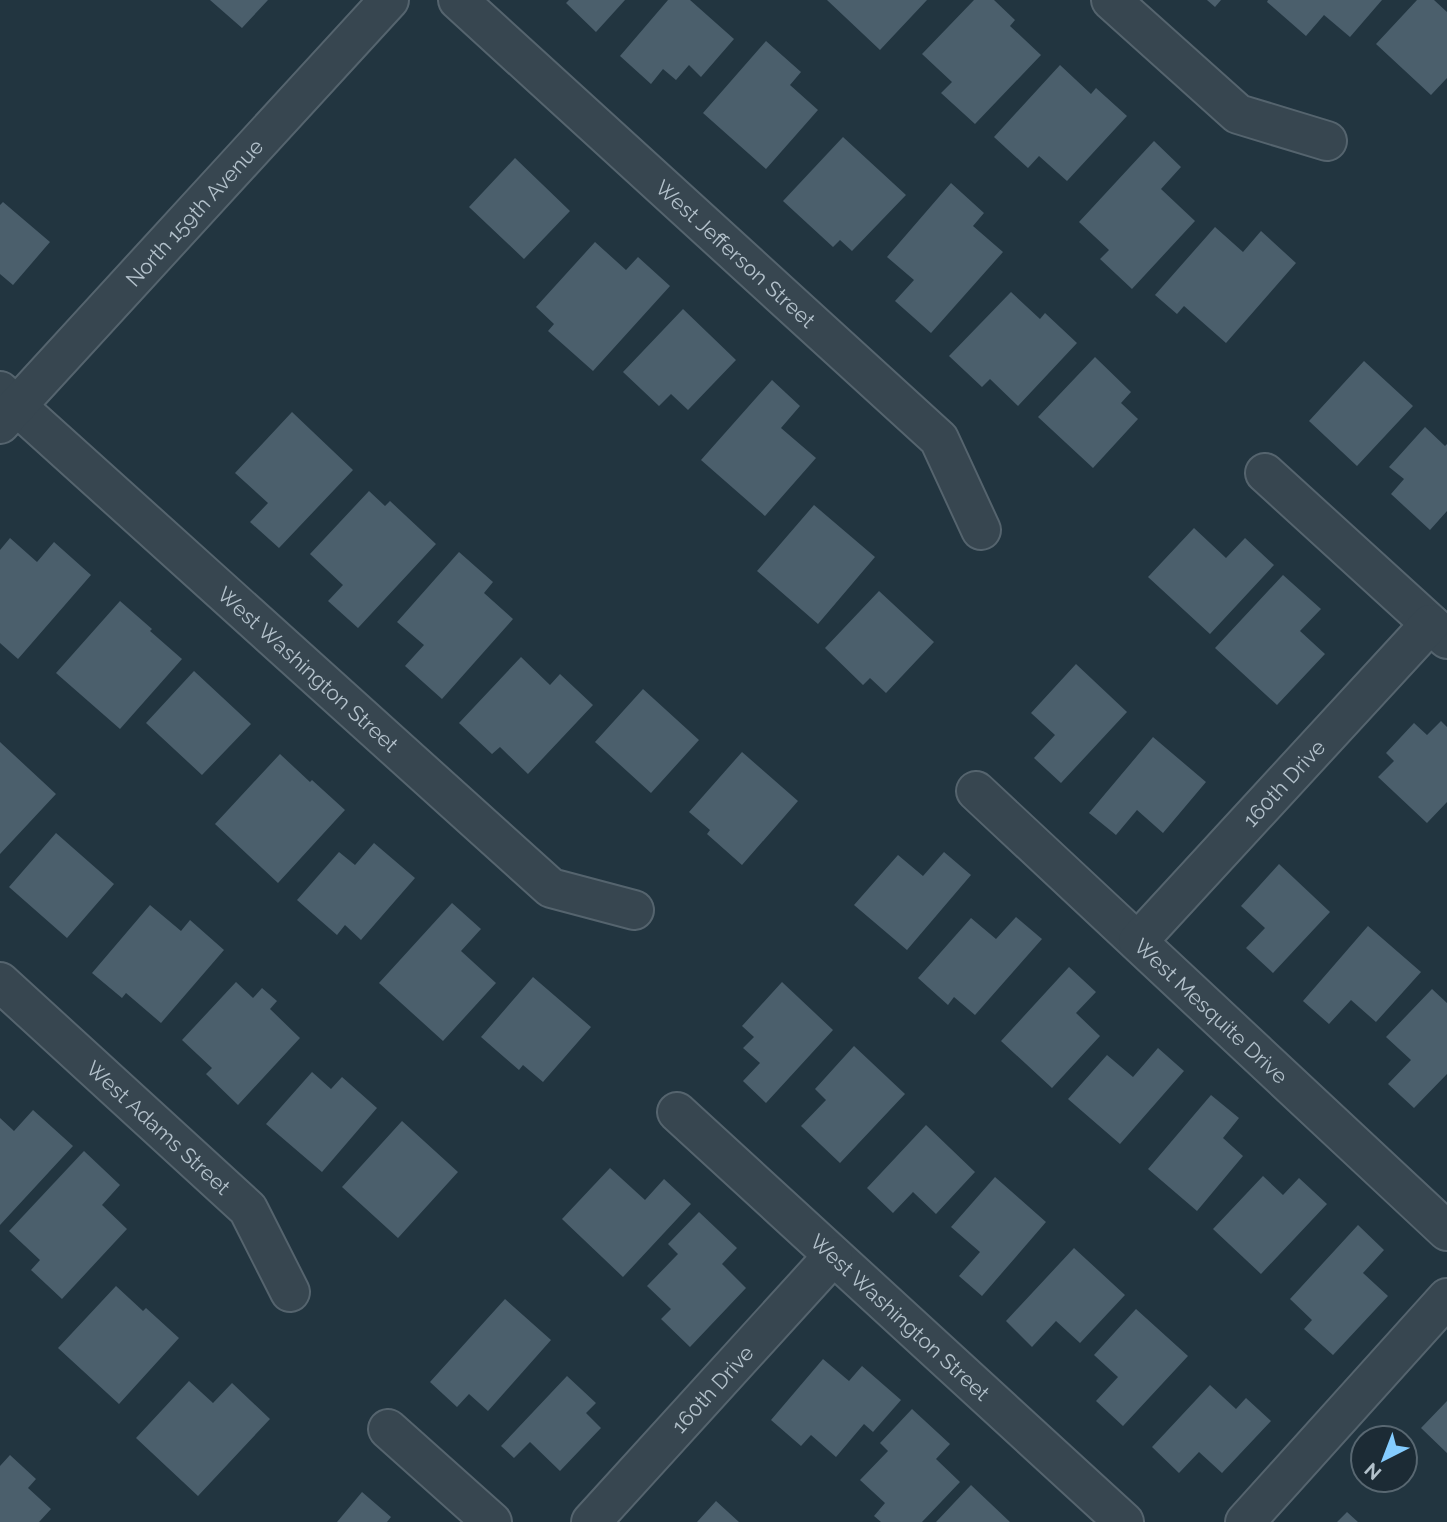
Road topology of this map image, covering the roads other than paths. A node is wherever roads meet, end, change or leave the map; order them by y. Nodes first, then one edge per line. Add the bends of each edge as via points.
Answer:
1 (389, 0) edge
2 (458, 0) edge
3 (1111, 0) edge
4 (1326, 141) dead end
5 (6, 407) edge
6 (1265, 473) dead end
7 (981, 530) dead end
8 (1438, 631) edge
9 (976, 791) dead end
10 (634, 910) dead end
11 (1138, 941) junction
12 (0, 982) edge
13 (677, 1112) dead end
14 (1447, 1231) edge
15 (833, 1256) junction
16 (290, 1292) dead end
17 (1447, 1298) edge
18 (388, 1429) dead end
19 (492, 1522) edge
20 (591, 1522) edge
21 (1124, 1522) edge
22 (1245, 1522) edge

1 - 5 street, North 159th Avenue
2 - 7 street, West Jefferson Street via 939,439
3 - 4 street via 1238,114
5 - 10 street, West Washington Street via 551,888
6 - 8 street
8 - 11 street, 160th Drive
9 - 11 street, West Mesquite Drive
11 - 14 street, West Mesquite Drive
12 - 16 street, West Adams Street via 248,1209
13 - 15 street, West Washington Street
15 - 20 street, 160th Drive
15 - 21 street, West Washington Street
17 - 22 street
18 - 19 street

